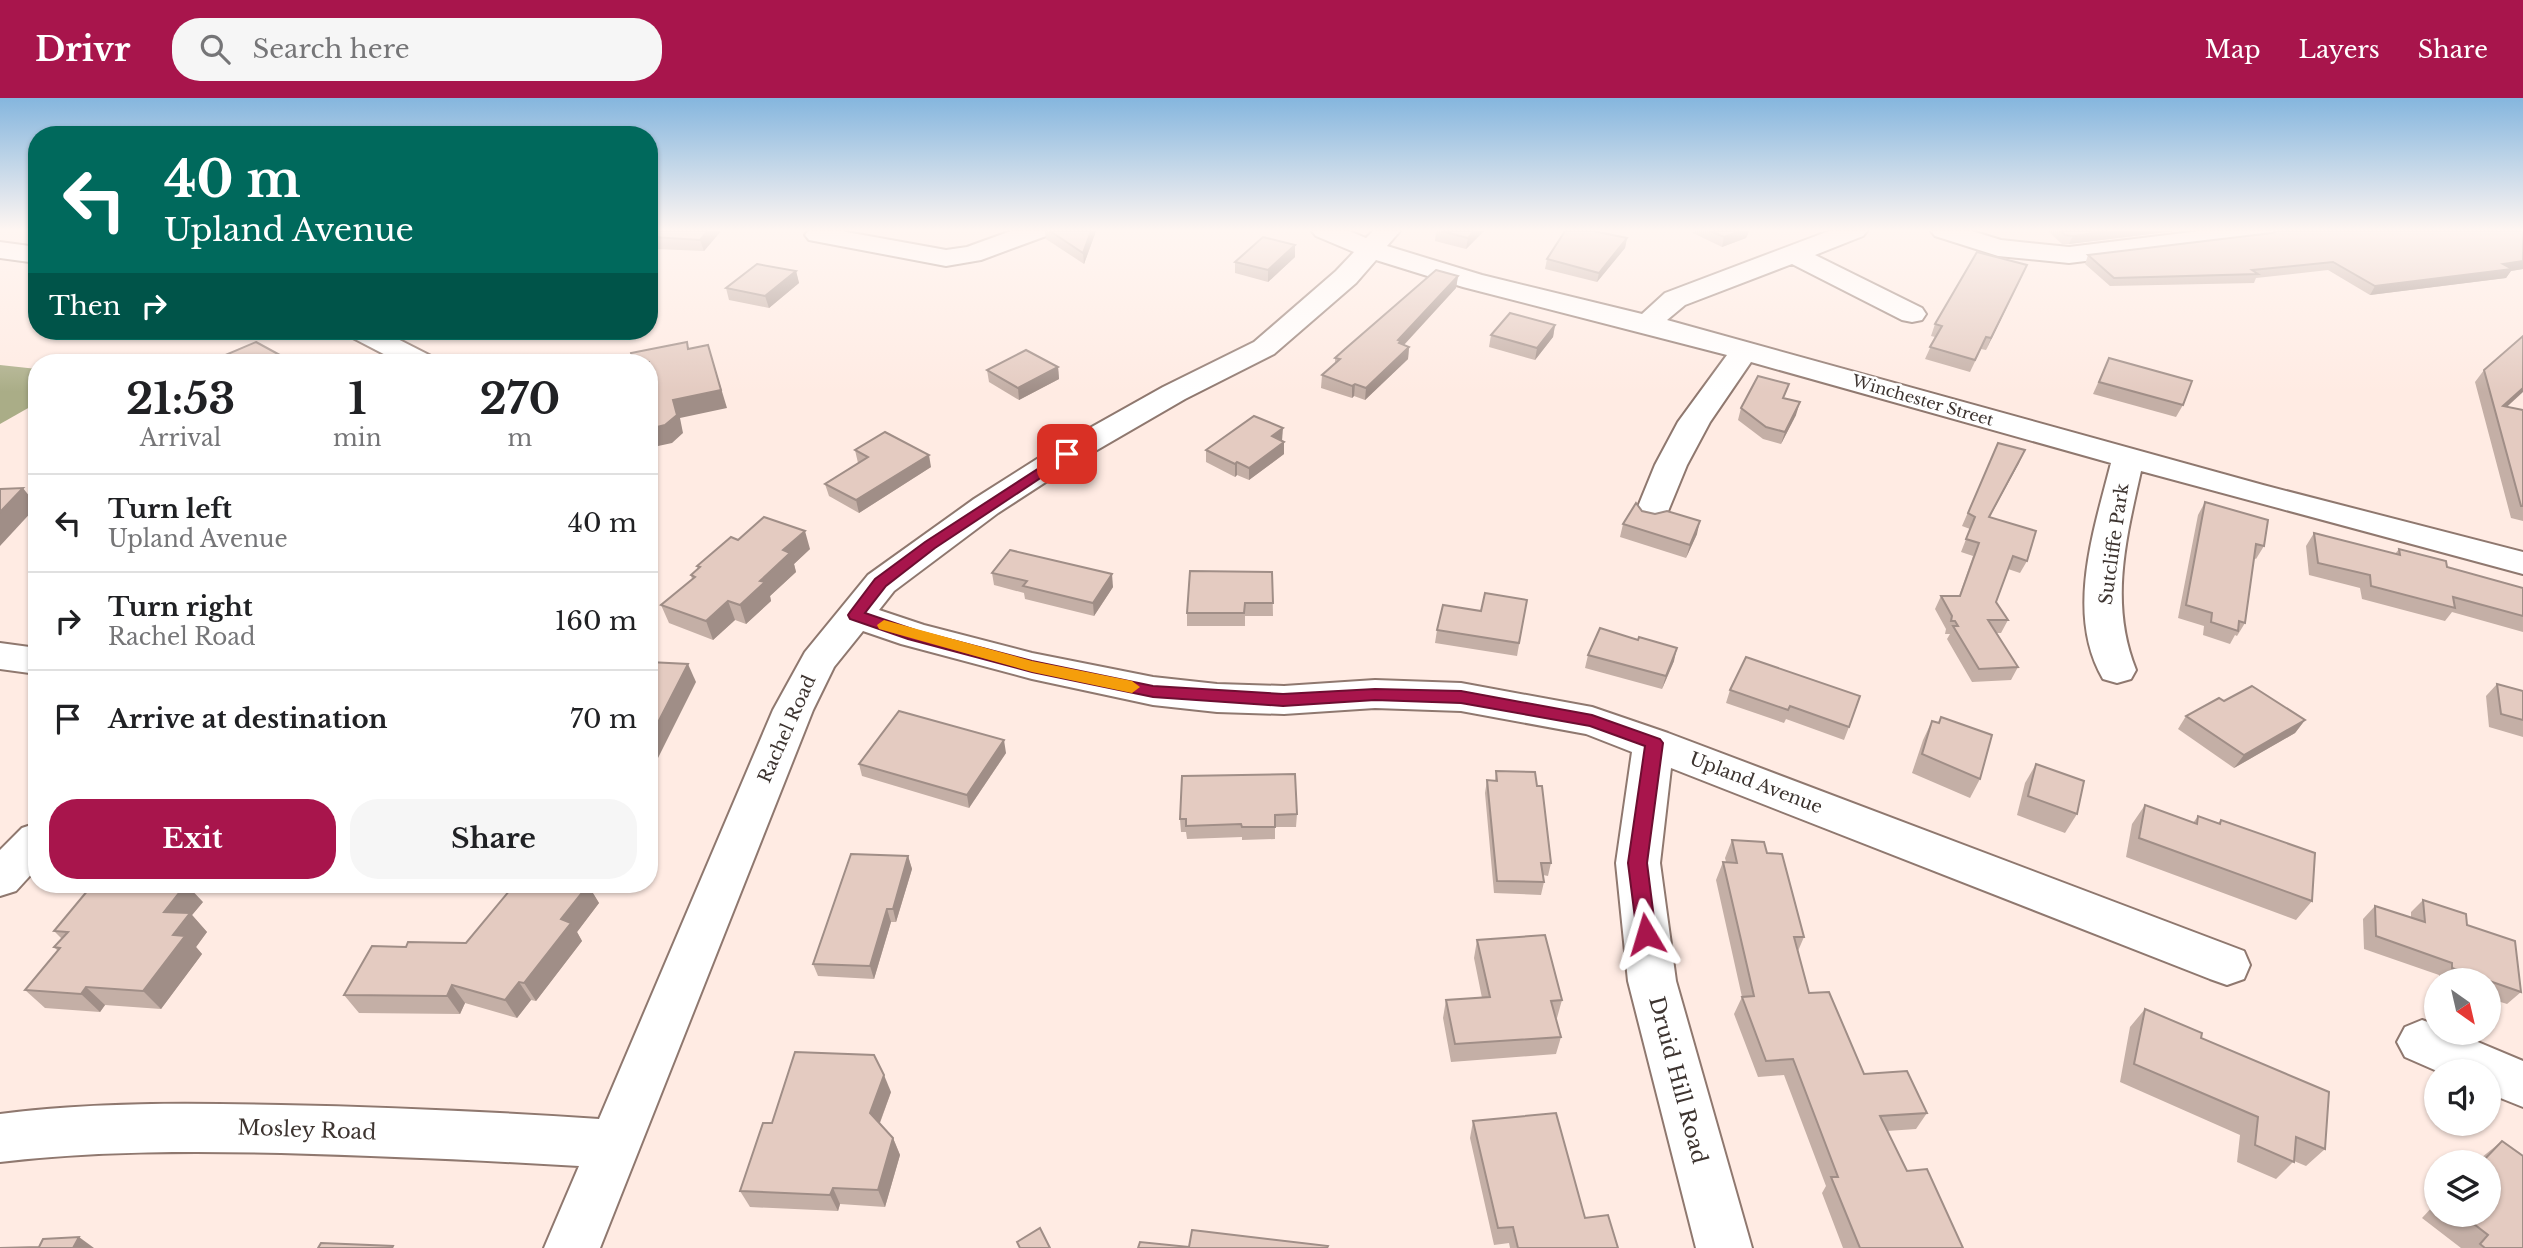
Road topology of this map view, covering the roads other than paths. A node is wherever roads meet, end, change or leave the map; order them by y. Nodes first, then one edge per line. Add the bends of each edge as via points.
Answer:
1 (1333, 285) edge
2 (1488, 285) edge
3 (1713, 285) edge
4 (1854, 285) edge
5 (1912, 314) dead end
6 (1649, 324) junction
7 (378, 340) edge
8 (1745, 350) junction
9 (405, 354) edge
10 (2128, 458) junction
11 (1652, 514) edge
12 (2523, 564) edge
13 (856, 615) junction
14 (0, 656) edge
15 (28, 660) edge
16 (2117, 670) dead end
17 (1654, 743) junction
18 (28, 849) edge
19 (0, 878) edge
20 (2227, 965) dead end
21 (2422, 1042) dead end
22 (2523, 1084) edge
23 (0, 1138) edge
24 (614, 1144) junction
25 (572, 1248) edge
26 (1724, 1248) edge

1 - 13 street, Rachel Road via 1271,343 1090,441 986,506 881,583
2 - 6 street, Winchester Street
3 - 6 street via 1675,299
4 - 5 street
6 - 8 street, Winchester Street
7 - 9 street
8 - 10 street, Winchester Street
8 - 11 street via 1694,422
10 - 12 street, Winchester Street
10 - 16 street, Sutcliffe Park via 2105,580 2104,628
13 - 17 street, Upland Avenue via 1019,663 1153,691 1283,700 1375,694 1461,697 1592,721
13 - 24 street, Rachel Road via 818,661 793,710
14 - 15 street
17 - 20 street, Upland Avenue
17 - 26 street, Druid Hill Road via 1637,863 1652,981
18 - 19 street
21 - 22 street
23 - 24 street, Mosley Road via 64,1129 192,1127
24 - 25 street, Rachel Road

